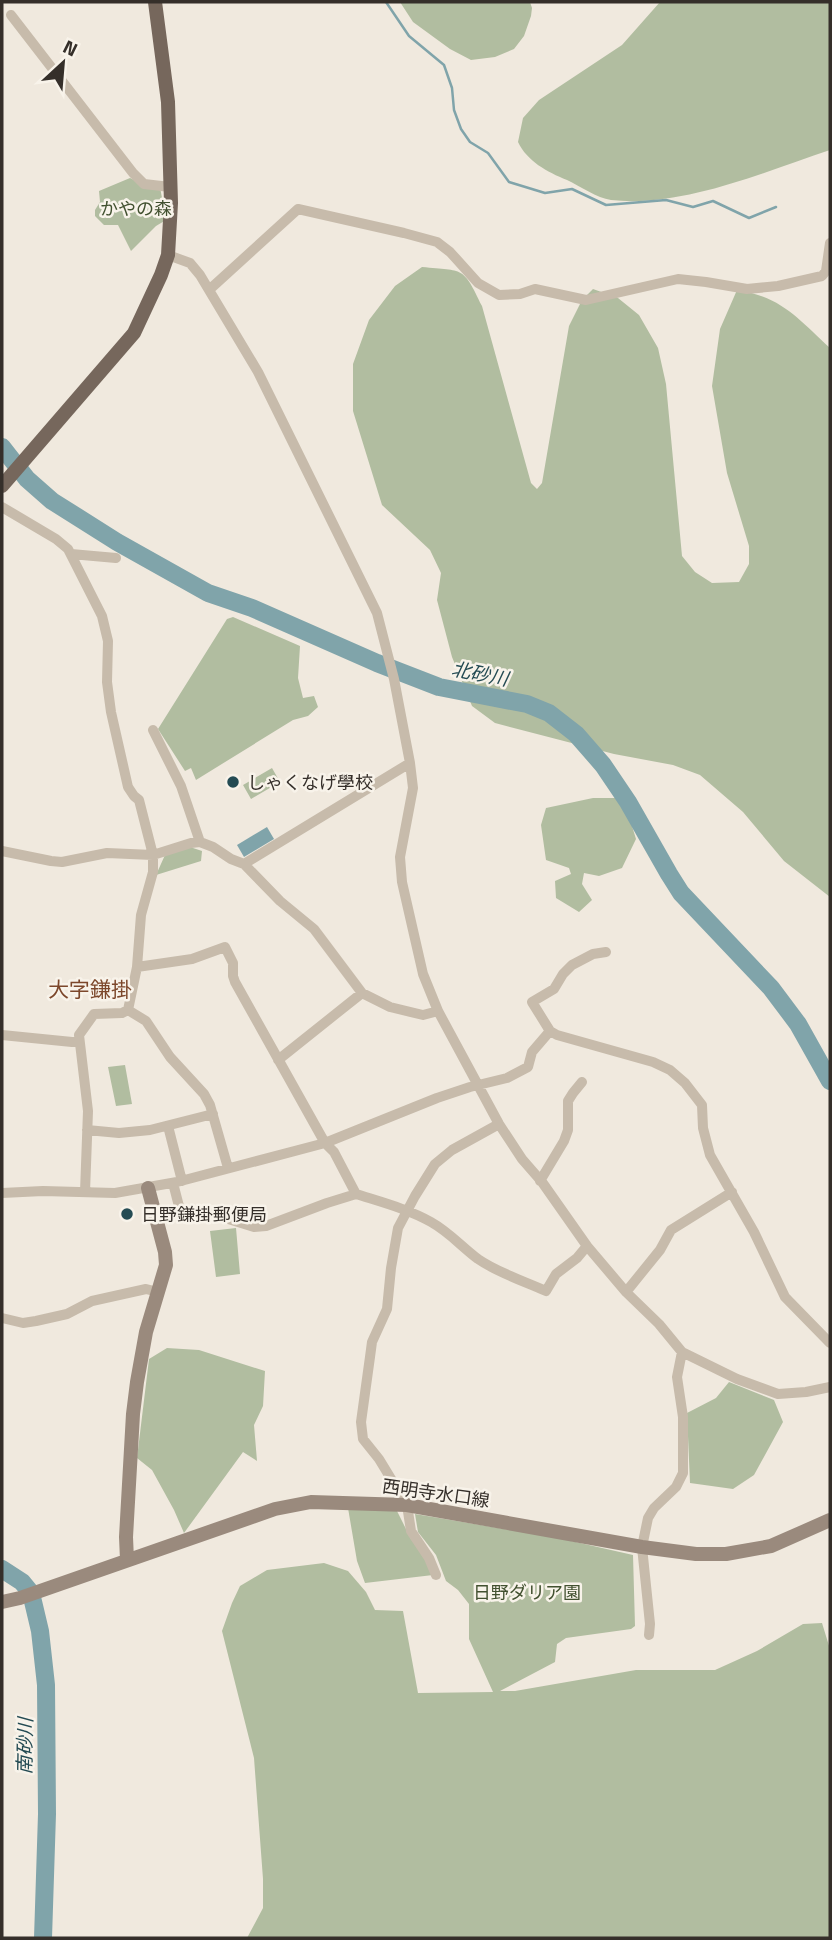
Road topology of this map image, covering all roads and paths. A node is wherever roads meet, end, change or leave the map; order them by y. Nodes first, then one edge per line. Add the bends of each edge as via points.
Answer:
1 (155, 2) edge
2 (11, 15) dead end
3 (170, 187) junction
4 (830, 243) edge
5 (168, 255) junction
6 (209, 290) junction
7 (6, 480) edge
8 (2, 507) edge
9 (71, 554) junction
10 (116, 558) dead end
11 (153, 730) dead end
12 (410, 763) junction
13 (200, 842) junction
14 (2, 851) edge
15 (153, 855) junction
16 (244, 864) junction
17 (606, 952) dead end
18 (136, 967) junction
19 (362, 993) junction
20 (128, 1010) junction
21 (438, 1011) junction
22 (550, 1031) junction
23 (2, 1035) edge
24 (79, 1041) junction
25 (278, 1060) junction
26 (582, 1082) dead end
27 (479, 1086) junction
28 (213, 1114) junction
29 (499, 1124) junction
30 (168, 1126) junction
31 (87, 1130) junction
32 (325, 1143) junction
33 (228, 1168) junction
34 (540, 1181) junction
35 (177, 1182) junction
36 (148, 1188) junction
37 (85, 1192) junction
38 (732, 1192) junction
39 (2, 1193) edge
40 (356, 1194) junction
41 (407, 1211) junction
42 (587, 1246) junction
43 (158, 1292) junction
44 (626, 1292) junction
45 (2, 1318) edge
46 (830, 1343) edge
47 (682, 1352) junction
48 (830, 1387) edge
49 (407, 1505) junction
50 (830, 1520) edge
51 (642, 1547) junction
52 (127, 1560) junction
53 (436, 1575) dead end
54 (2, 1602) edge
55 (649, 1635) dead end

1 - 3 main road via 168,103
2 - 3 street via 133,173 144,184
3 - 5 main road
4 - 6 street via 822,276 778,286 747,289 678,279 586,300 535,289 499,295 478,283 438,242 298,209
5 - 6 street via 190,262
5 - 7 main road via 134,333
6 - 12 street via 258,372 377,613
8 - 9 street via 56,539
9 - 10 street
9 - 15 street via 102,615 108,641 111,712 128,787 139,800
11 - 13 street via 181,786
12 - 16 street
12 - 21 street via 413,788 400,857 402,882 423,974
13 - 15 street
13 - 16 street
14 - 15 street via 62,862 107,853
15 - 18 street
16 - 19 street via 314,929
17 - 22 street via 572,965 554,989 532,1002
18 - 20 street
18 - 25 street via 192,960 225,947 235,982
19 - 21 street via 390,1007 423,1015
19 - 25 street
20 - 24 street via 94,1014
20 - 28 street via 146,1021 170,1057 204,1094
21 - 27 street
22 - 27 street via 532,1052 528,1066
22 - 38 street via 653,1062 678,1076 702,1105 710,1155
23 - 24 street
24 - 31 street
25 - 32 street
26 - 34 street via 568,1101 564,1142
27 - 29 street
27 - 32 street
28 - 30 street
28 - 33 street
29 - 34 street
29 - 41 street via 435,1164
30 - 31 street via 119,1133
30 - 35 street
31 - 37 street
32 - 33 street
32 - 40 street
33 - 35 street
34 - 42 street
35 - 36 street
35 - 40 street via 181,1214 209,1213 254,1227
36 - 37 street
36 - 43 main road via 165,1252
37 - 39 street
38 - 44 street via 671,1230
38 - 46 street via 785,1297
40 - 41 street
41 - 42 street via 432,1223 478,1259 546,1291 556,1274
41 - 49 street via 398,1228 387,1309 372,1342 361,1422 363,1439
42 - 44 street
43 - 45 street via 146,1289 92,1301 67,1314 36,1321
43 - 52 main road via 146,1332 133,1414
44 - 47 street
47 - 48 street via 778,1394
47 - 51 street via 677,1377 683,1472 676,1488 648,1518
49 - 51 main road, 西明寺水口線
49 - 52 main road, 西明寺水口線 via 299,1504
49 - 53 street via 411,1531
50 - 51 main road, 西明寺水口線 via 771,1546 726,1554
51 - 55 street
52 - 54 main road, 西明寺水口線

